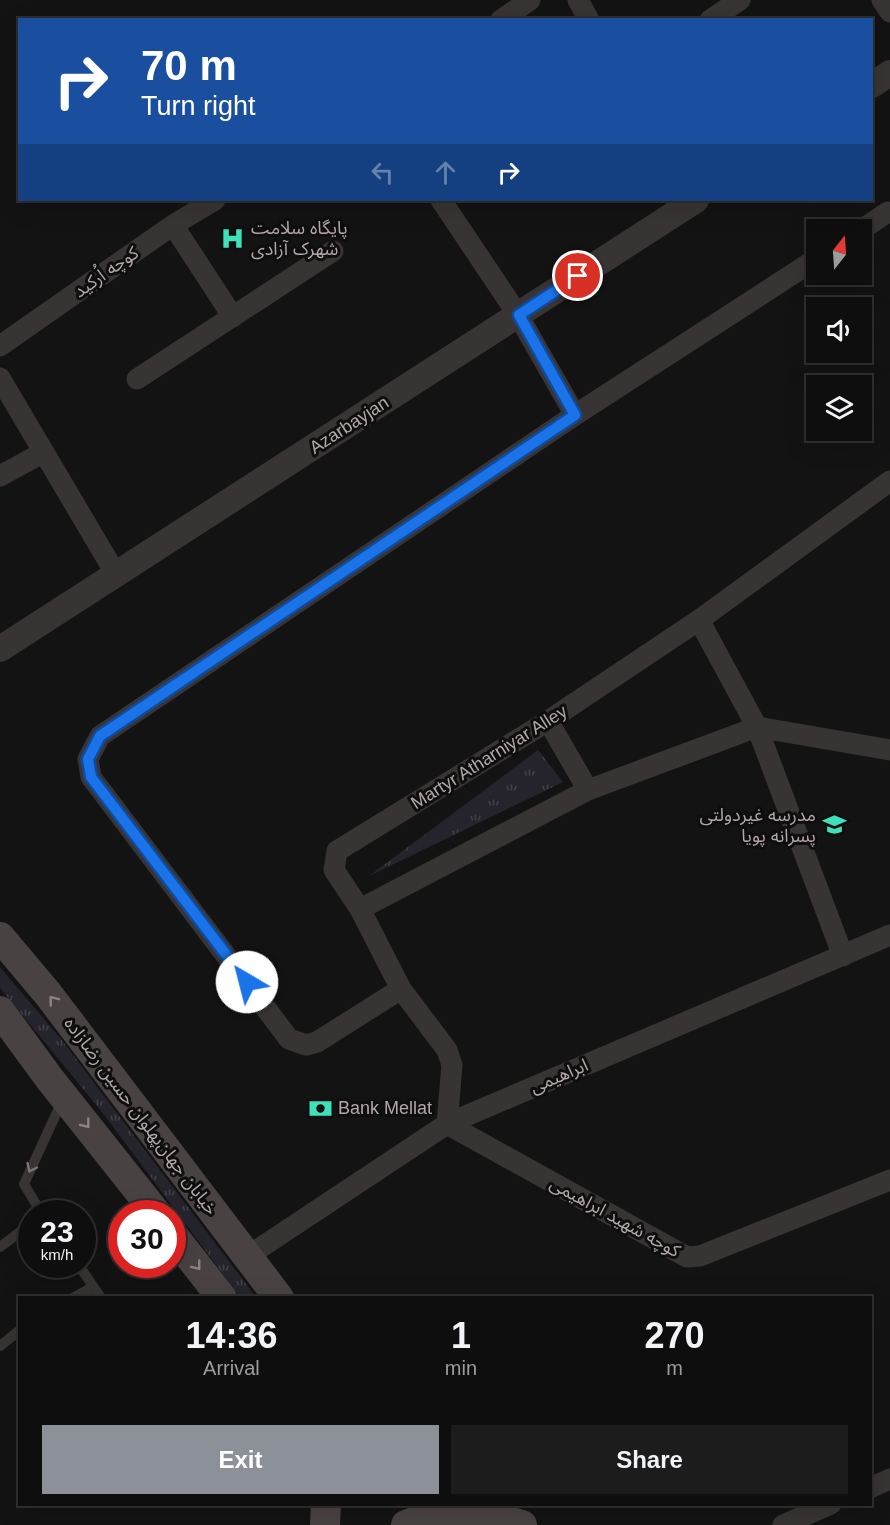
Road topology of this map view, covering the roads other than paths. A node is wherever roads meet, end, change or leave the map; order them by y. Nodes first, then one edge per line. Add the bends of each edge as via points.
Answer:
1 (530, 0) edge
2 (578, 0) edge
3 (740, 0) edge
4 (882, 0) edge
5 (890, 12) edge
6 (504, 18) edge
7 (588, 18) edge
8 (713, 18) edge
9 (890, 73) edge
10 (873, 84) edge
11 (213, 201) edge
12 (442, 201) edge
13 (694, 201) edge
14 (888, 212) dead end
15 (872, 223) edge
16 (173, 225) junction
17 (333, 251) dead end
18 (806, 265) edge
19 (519, 315) junction
20 (233, 317) junction
21 (0, 346) edge
22 (0, 378) edge
23 (137, 379) dead end
24 (575, 415) junction
25 (44, 452) junction
26 (0, 476) edge
27 (890, 481) edge
28 (866, 498) junction
29 (890, 504) edge
30 (117, 576) junction
31 (699, 620) junction
32 (0, 650) edge
33 (548, 722) junction
34 (757, 727) junction
35 (890, 750) edge
36 (588, 790) junction
37 (360, 909) junction
38 (890, 934) edge
39 (0, 937) edge
40 (843, 956) junction
41 (401, 989) junction
42 (0, 1011) edge
43 (65, 1096) junction
44 (447, 1124) junction
45 (890, 1180) edge
46 (34, 1200) edge
47 (146, 1200) edge
48 (18, 1234) edge
49 (0, 1247) edge
50 (186, 1252) edge
51 (248, 1256) junction
52 (87, 1278) edge
53 (93, 1287) junction
54 (77, 1296) edge
55 (100, 1296) edge
56 (220, 1296) edge
57 (278, 1296) edge
58 (18, 1332) edge
59 (0, 1346) edge
60 (890, 1479) edge
61 (872, 1487) edge
62 (326, 1506) edge
63 (491, 1506) edge
64 (826, 1506) edge
65 (325, 1525) edge
66 (406, 1525) edge
67 (522, 1525) edge
68 (783, 1525) edge

1 - 6 street
2 - 7 street
3 - 8 street
4 - 5 street
9 - 10 street
11 - 16 street, کوچه اُرکید
12 - 19 street
13 - 19 street, Azarbayjan
14 - 15 street
16 - 20 street
16 - 21 street, کوچه اُرکید
17 - 20 street
18 - 24 street
19 - 24 street
19 - 30 street, Azarbayjan
20 - 23 street
22 - 25 street
24 - 41 street via 100,736 88,759 91,777 289,1039 306,1046 317,1042
25 - 26 street
25 - 30 street
27 - 28 street, Martyr Atharniyar Alley
28 - 29 street
28 - 31 street, Martyr Atharniyar Alley
30 - 32 street, Azarbayjan
31 - 33 street, Martyr Atharniyar Alley
31 - 34 street
33 - 36 street
33 - 37 street, Martyr Atharniyar Alley via 337,851 334,870
34 - 35 street
34 - 36 street
34 - 40 street
36 - 37 street
37 - 41 street, Martyr Atharniyar Alley
38 - 40 street, ابراهیمی
51 -> 39 main road, خیابان جهان‌پهلوان حسین رضا‌زاده
40 - 44 street, ابراهیمی
41 - 44 street, Martyr Atharniyar Alley via 447,1050 452,1065
42 - 43 main road
43 -> 46 lane via 24,1184
43 -> 47 main road
44 - 45 street, کوچه شهید ابراهیمی via 687,1257 700,1256
44 - 51 street, ابراهیمی
48 - 49 lane
50 -> 56 main road
51 - 57 main road, خیابان جهان‌پهلوان حسین رضا‌زاده
52 - 53 lane
53 - 54 lane
53 - 55 lane
58 - 59 lane
60 - 61 street
62 - 65 main road
63 - 67 main road
64 - 68 street
66 - 67 main road via 441,1515 469,1513

